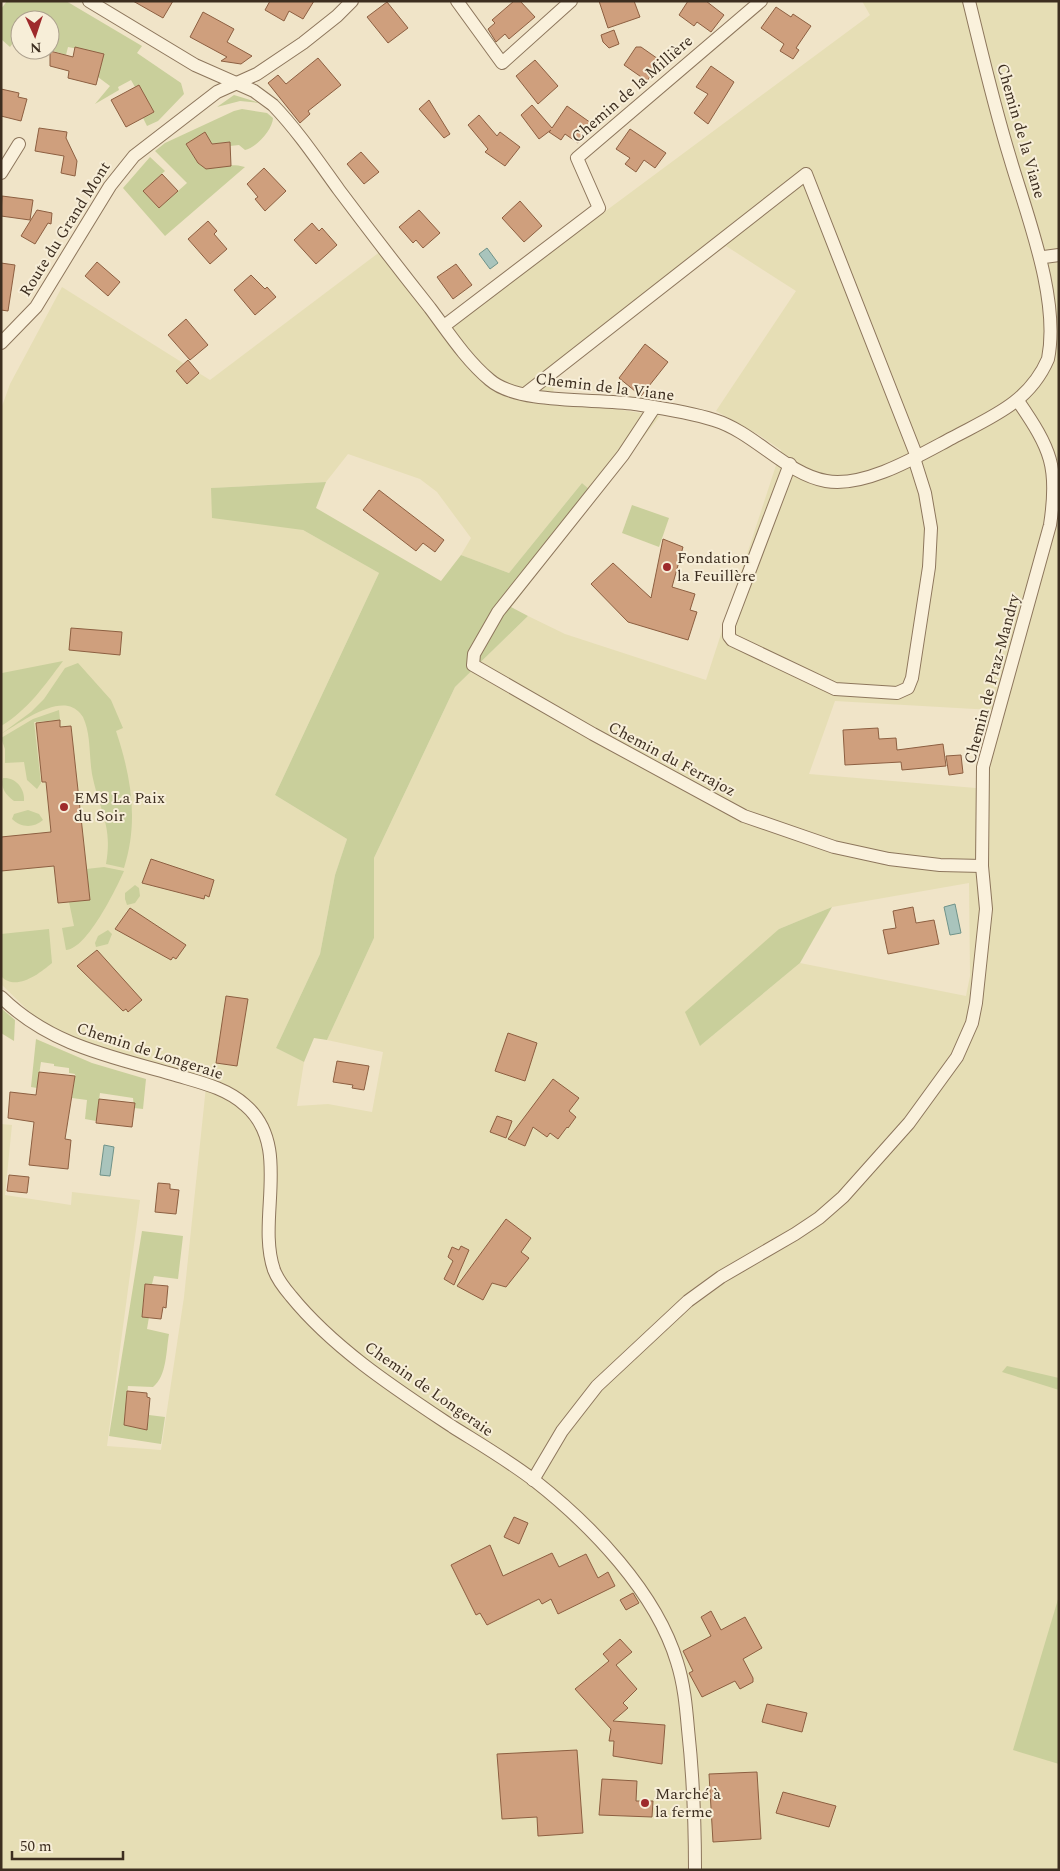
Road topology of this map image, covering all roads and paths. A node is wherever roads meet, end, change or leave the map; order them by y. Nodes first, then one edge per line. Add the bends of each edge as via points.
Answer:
1 (89, 1) edge
2 (352, 1) edge
3 (457, 1) edge
4 (571, 1) edge
5 (761, 1) edge
6 (969, 1) edge
7 (232, 83) junction
8 (19, 144) dead end
9 (1, 173) edge
10 (1059, 256) edge
11 (1044, 257) junction
12 (444, 326) junction
13 (1, 343) edge
14 (524, 394) junction
15 (1018, 401) junction
16 (654, 408) junction
17 (915, 457) junction
18 (790, 464) junction
19 (982, 866) junction
20 (1, 997) edge
21 (533, 1480) junction
22 (695, 1870) edge

1 - 7 street, Chemin de la Viane via 195,65
2 - 7 street, Route du Grand Mont via 322,29 266,69
3 - 4 street via 502,62
5 - 12 street, Chemin de la Millière via 577,158 599,208
6 - 11 street, Chemin de la Viane via 1011,162
7 - 12 street, Chemin de la Viane via 254,91 285,117
7 - 13 street, Route du Grand Mont via 160,134 122,168 36,307
8 - 9 street
10 - 11 street
11 - 15 street, Chemin de la Viane via 1052,289 1056,329 1045,365
12 - 14 street, Chemin de la Viane via 491,382
14 - 16 street, Chemin de la Viane
14 - 17 street via 806,174
15 - 17 street, Chemin de la Viane
15 - 19 street, Chemin de Praz-Mandry via 1042,435 1051,458 1053,507 983,767
16 - 18 street, Chemin de la Viane via 717,421 755,440
16 - 19 street, Chemin du Ferrajoz via 623,455 498,612 472,660 477,670 744,816 834,847 880,857 940,865
17 - 18 street, Chemin de la Viane via 842,482 823,481
17 - 18 street via 928,509 931,546 912,678 908,688 897,693 835,689 732,640 730,636 729,626 745,577
19 - 21 street, Chemin de Praz-Mandry via 986,909 972,1023 957,1057 935,1088 876,1162 831,1207 795,1234 721,1277 688,1301 596,1386 562,1431
20 - 21 street, Chemin de Longeraie via 35,1026 77,1047 204,1083 229,1093 247,1106 261,1123 268,1146 274,1271 290,1295 370,1370
21 - 22 street, Chemin de Longeraie via 578,1518 618,1561 664,1628 677,1661 684,1692 691,1759

